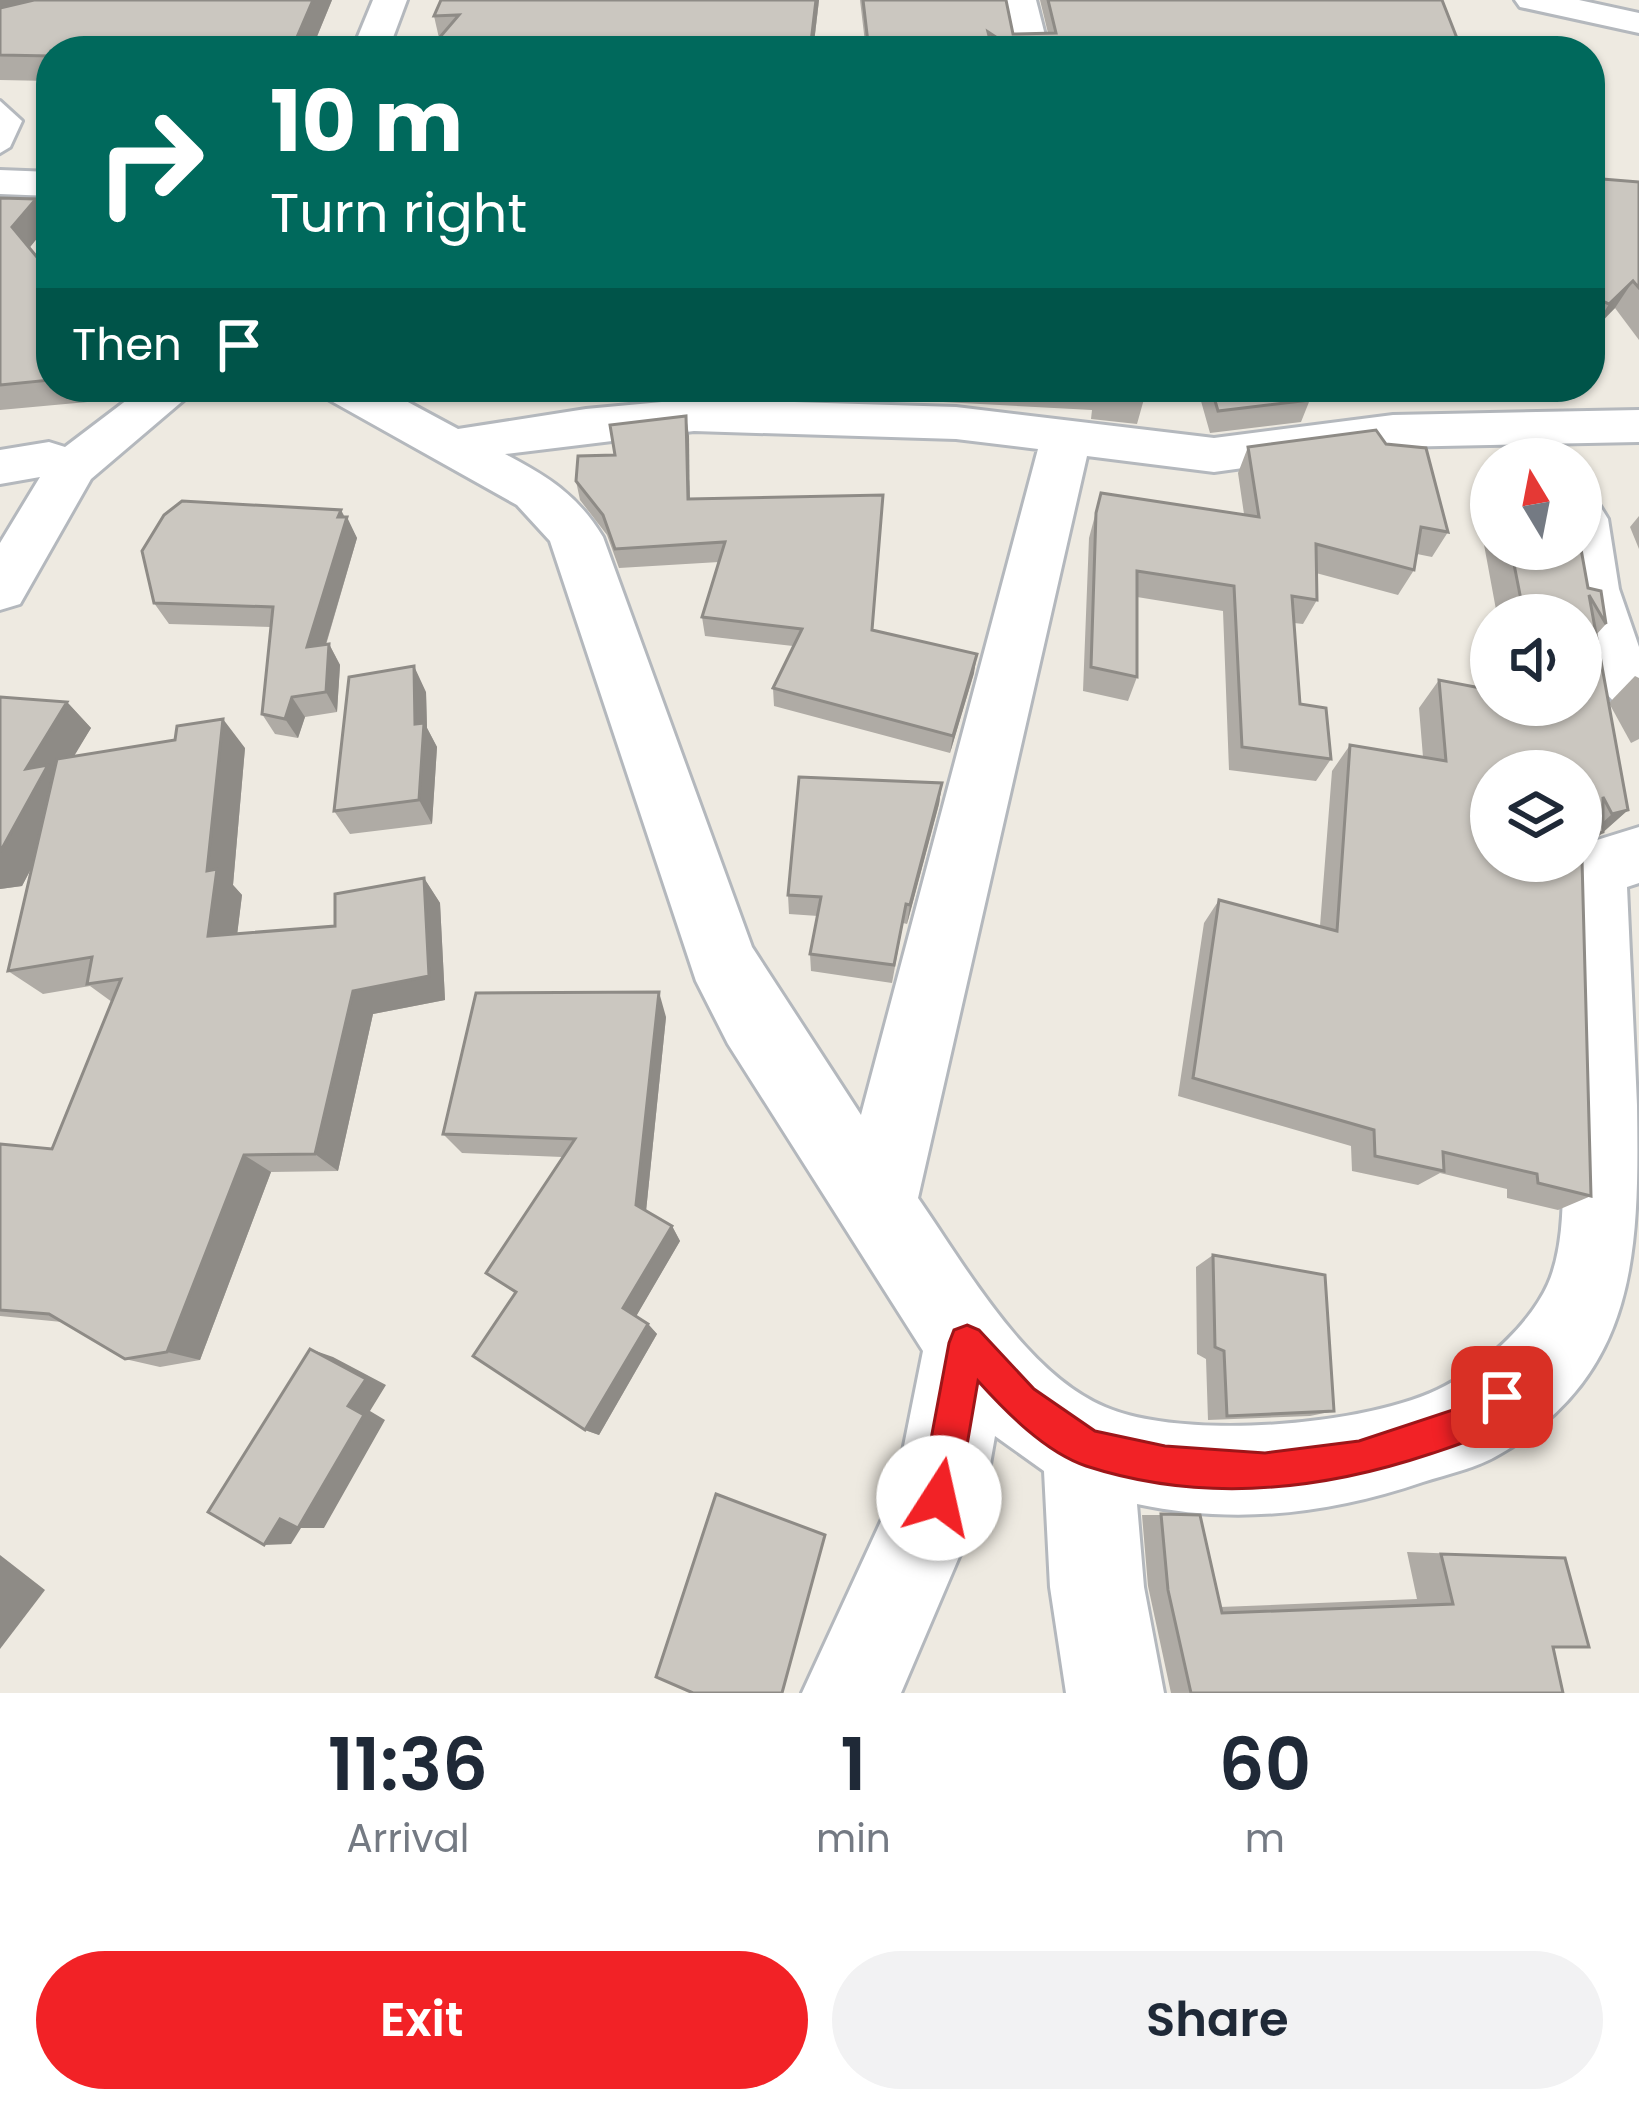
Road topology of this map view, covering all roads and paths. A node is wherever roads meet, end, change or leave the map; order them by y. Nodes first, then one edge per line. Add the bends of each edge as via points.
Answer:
1 (389, 0) edge
2 (1019, 0) edge
3 (1532, 0) edge
4 (1639, 22) edge
5 (376, 36) edge
6 (1027, 36) edge
7 (0, 107) edge
8 (0, 146) edge
9 (0, 182) edge
10 (36, 183) edge
11 (156, 402) edge
12 (371, 402) edge
13 (1639, 426) edge
14 (1067, 434) junction
15 (1488, 438) edge
16 (1593, 438) edge
17 (454, 446) junction
18 (0, 467) edge
19 (71, 469) junction
20 (1588, 570) edge
21 (0, 590) edge
22 (1639, 692) edge
23 (1639, 855) edge
24 (877, 1205) junction
25 (967, 1343) junction
26 (1087, 1448) junction
27 (851, 1693) edge
28 (1115, 1693) edge

1 - 5 street
2 - 6 street
3 - 4 street
7 - 8 lane via 12,121
9 - 10 street
11 - 19 street
12 - 17 street
13 - 16 street
14 - 15 street via 1214,455 1393,431
14 - 17 street via 694,415
14 - 24 street
17 - 24 street via 536,493 575,537 721,959
18 - 19 street via 49,458
19 - 21 street
20 - 22 street via 1596,621
23 - 26 street via 1609,861 1593,884 1602,1215 1586,1302 1536,1372 1469,1423 1359,1459 1265,1471 1165,1465
24 - 25 street
25 - 26 street via 1021,1402
25 - 27 street via 939,1498
26 - 28 street

